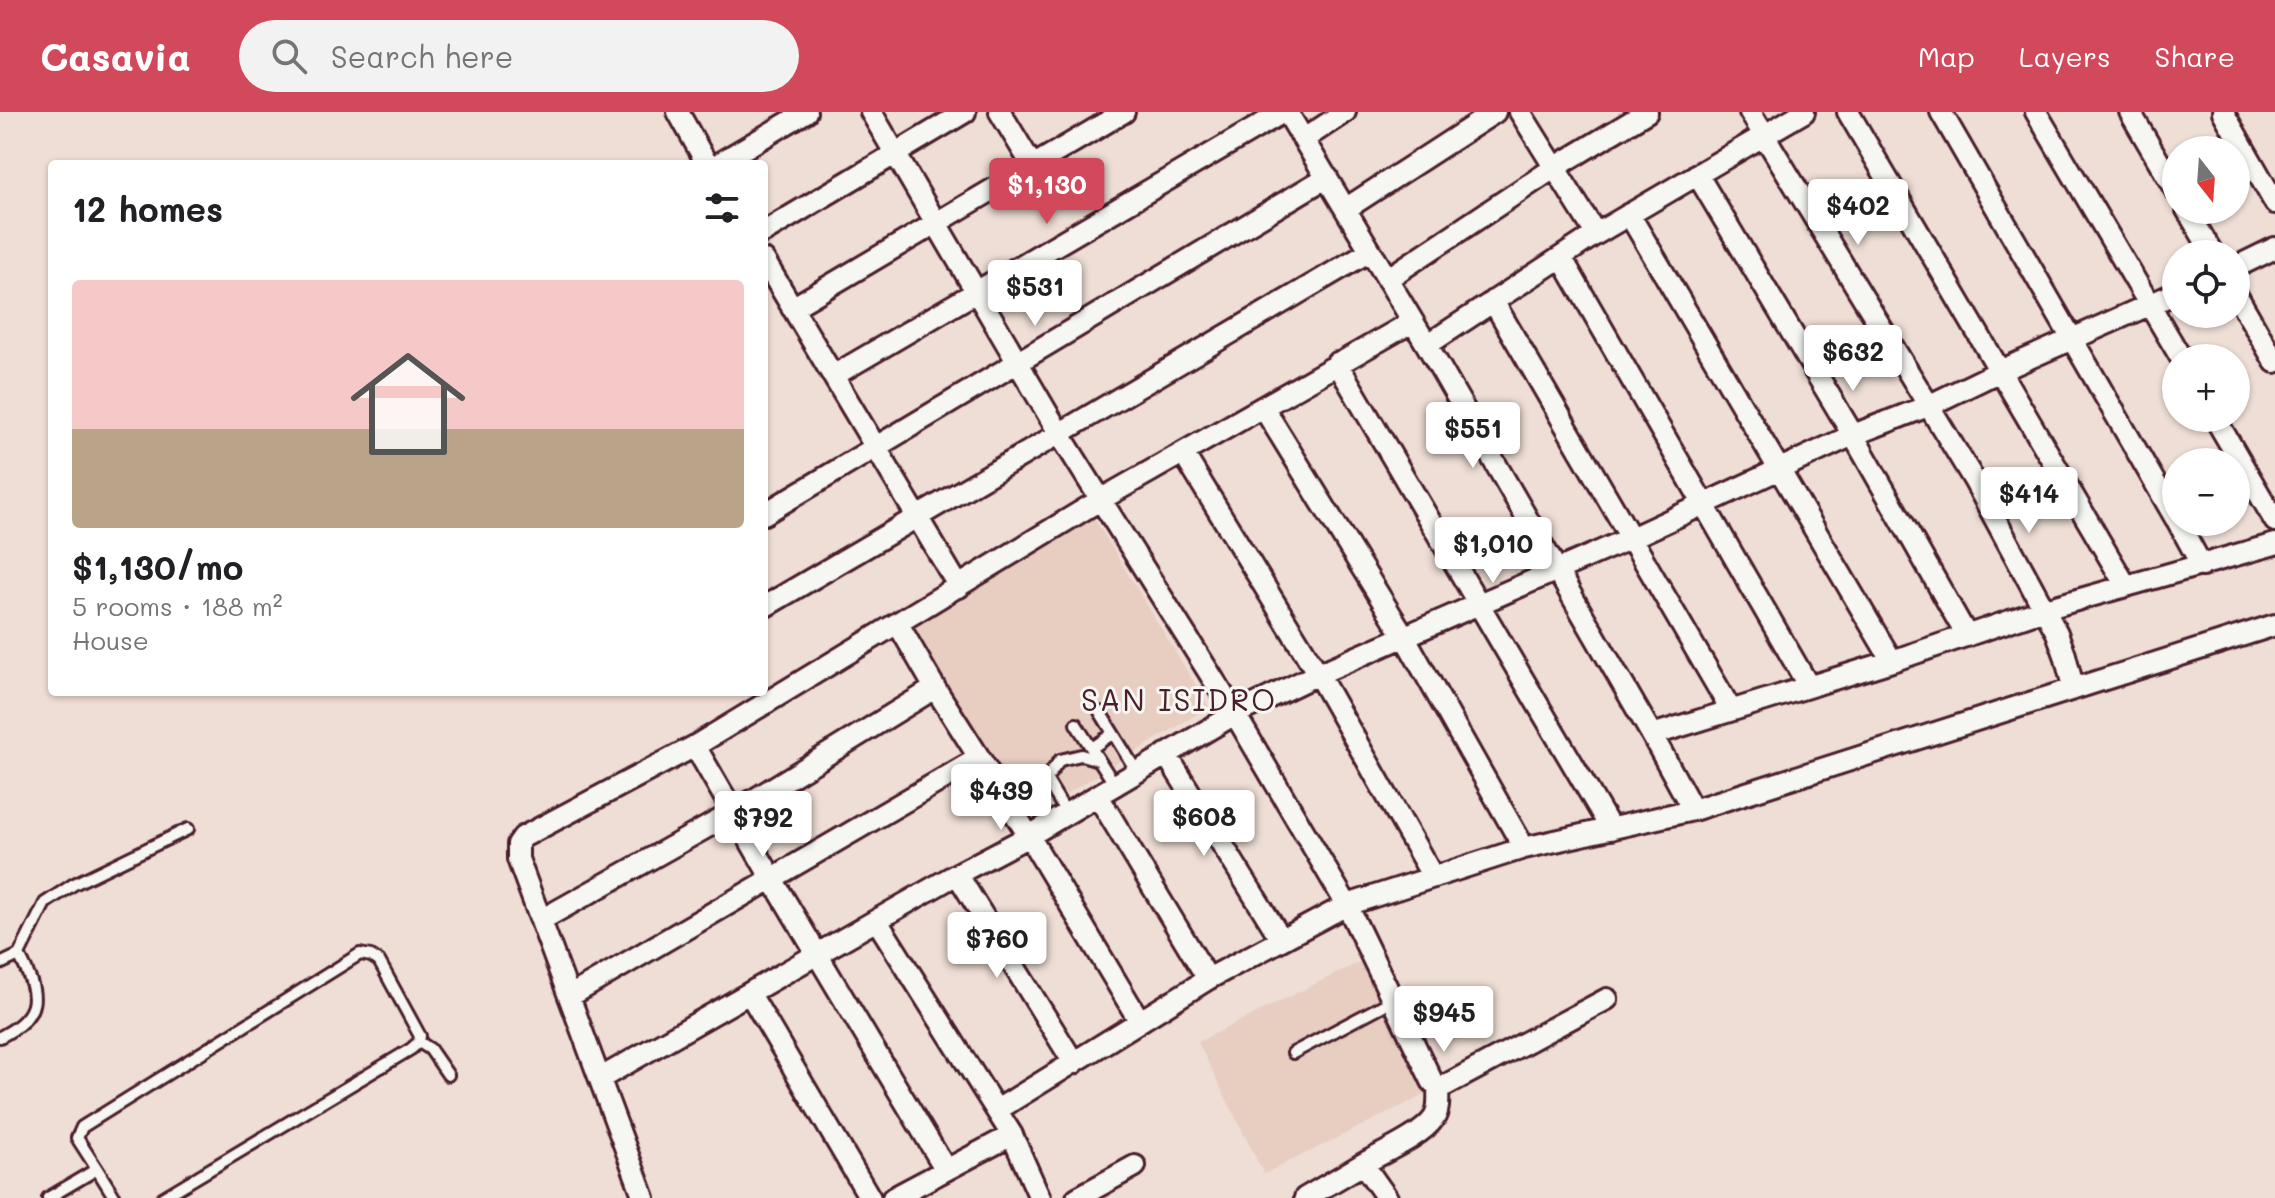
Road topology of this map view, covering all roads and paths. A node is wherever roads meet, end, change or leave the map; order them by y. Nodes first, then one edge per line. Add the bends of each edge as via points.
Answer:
1 (678, 112) edge
2 (806, 112) edge
3 (871, 112) edge
4 (965, 112) edge
5 (1000, 112) edge
6 (1285, 112) edge
7 (1345, 112) edge
8 (1495, 112) edge
9 (1520, 112) edge
10 (1647, 112) edge
11 (1750, 112) edge
12 (1804, 112) edge
13 (1848, 112) edge
14 (1941, 112) edge
15 (2036, 112) edge
16 (2130, 112) edge
17 (2223, 112) edge
18 (1115, 114) edge
19 (1765, 135) junction
20 (1304, 139) junction
21 (895, 152) junction
22 (705, 160) edge
23 (725, 160) edge
24 (1032, 165) junction
25 (2162, 167) edge
26 (1554, 168) junction
27 (1697, 174) junction
28 (1327, 177) junction
29 (2275, 203) edge
30 (1347, 208) junction
31 (1629, 214) junction
32 (937, 224) junction
33 (768, 230) edge
34 (1596, 234) junction
35 (2275, 248) edge
36 (1370, 251) junction
37 (1561, 257) junction
38 (2250, 260) edge
39 (768, 267) edge
40 (1387, 279) junction
41 (977, 292) junction
42 (2162, 299) edge
43 (1493, 301) junction
44 (2150, 305) junction
45 (792, 308) junction
46 (2250, 318) edge
47 (1412, 322) junction
48 (2073, 338) junction
49 (2173, 344) edge
50 (1427, 345) junction
51 (2275, 362) edge
52 (1019, 363) junction
53 (1337, 363) junction
54 (2000, 371) junction
55 (833, 376) junction
56 (1928, 406) junction
57 (1263, 407) junction
58 (2223, 432) edge
59 (1059, 433) junction
60 (1853, 435) junction
61 (874, 448) junction
62 (1183, 453) junction
63 (1778, 469) junction
64 (2162, 495) edge
65 (1100, 500) junction
66 (1704, 505) junction
67 (768, 512) edge
68 (916, 516) junction
69 (2275, 521) edge
70 (2185, 536) edge
71 (1631, 538) junction
72 (2275, 544) edge
73 (2202, 566) junction
74 (1556, 570) junction
75 (2126, 586) junction
76 (959, 587) junction
77 (1478, 603) junction
78 (768, 605) edge
79 (2045, 609) junction
80 (898, 624) junction
81 (2275, 625) edge
82 (1404, 636) junction
83 (1967, 636) junction
84 (1892, 661) junction
85 (1318, 674) junction
86 (1808, 685) junction
87 (2073, 687) junction
88 (935, 688) junction
89 (768, 693) edge
90 (759, 698) edge
91 (1731, 710) junction
92 (1100, 712) dead end
93 (1235, 714) junction
94 (1076, 724) dead end
95 (1112, 734) junction
96 (1652, 735) junction
97 (695, 746) junction
98 (1092, 748) junction
99 (1166, 754) junction
100 (979, 758) junction
101 (1099, 760) junction
102 (1137, 772) junction
103 (1106, 790) junction
104 (1693, 810) junction
105 (734, 812) junction
106 (1067, 814) junction
107 (188, 829) dead end
108 (1611, 829) junction
109 (1029, 836) junction
110 (1524, 848) junction
111 (957, 874) junction
112 (1433, 877) junction
113 (772, 879) junction
114 (1347, 905) junction
115 (541, 920) junction
116 (877, 921) junction
117 (1281, 939) junction
118 (19, 955) junction
119 (819, 955) junction
120 (0, 964) edge
121 (1208, 979) junction
122 (750, 994) junction
123 (570, 996) junction
124 (1607, 999) dead end
125 (1393, 1000) junction
126 (1139, 1020) junction
127 (0, 1037) edge
128 (419, 1042) junction
129 (1293, 1053) dead end
130 (1074, 1063) junction
131 (448, 1075) dead end
132 (601, 1078) junction
133 (1438, 1087) junction
134 (997, 1110) junction
135 (1012, 1135) junction
136 (1363, 1164) junction
137 (1135, 1166) dead end
138 (97, 1169) junction
139 (946, 1170) junction
140 (48, 1198) edge
141 (115, 1198) edge
142 (162, 1198) edge
143 (644, 1198) edge
144 (870, 1198) edge
145 (893, 1198) edge
146 (1040, 1198) edge
147 (1077, 1198) edge
148 (1305, 1198) edge
149 (1387, 1198) edge

1 - 22 street
2 - 23 street
3 - 21 street
4 - 21 street
5 - 24 street
6 - 20 street
6 - 41 street
7 - 20 street
8 - 30 street
9 - 26 street
10 - 26 street
11 - 19 street
12 - 19 street
13 - 54 street
14 - 48 street
15 - 44 street
16 - 25 street
17 - 29 street
18 - 24 street
19 - 27 street
19 - 56 street
20 - 28 street
21 - 32 street
21 - 33 street
24 - 32 street
26 - 34 street
26 - 40 street
27 - 31 street
27 - 60 street
28 - 30 street
28 - 52 street
30 - 36 street
31 - 34 street
31 - 63 street
32 - 41 street
32 - 45 street
34 - 37 street
35 - 38 street
36 - 40 street
36 - 59 street
37 - 43 street
37 - 66 street
39 - 45 street
40 - 47 street
41 - 52 street
41 - 55 street
42 - 44 street
43 - 50 street
43 - 71 street
44 - 48 street
44 - 49 street
45 - 55 street
46 - 51 street
47 - 50 street
47 - 53 street
48 - 54 street
48 - 64 street
50 - 74 street
52 - 59 street
52 - 61 street
53 - 57 street
53 - 77 street
54 - 56 street
54 - 75 street
55 - 61 street
56 - 60 street
56 - 79 street
57 - 62 street
57 - 82 street
58 - 69 street
59 - 65 street
59 - 68 street
60 - 63 street
60 - 83 street
61 - 67 street
61 - 68 street
62 - 65 street
62 - 85 street
63 - 66 street
63 - 84 street
65 - 76 street
65 - 93 street
66 - 71 street
66 - 86 street
68 - 76 street
68 - 78 street
70 - 73 street
71 - 74 street
71 - 91 street
72 - 73 street
73 - 75 street
74 - 77 street
74 - 96 street
75 - 79 street
76 - 80 street
77 - 82 street
77 - 108 street
79 - 83 street
79 - 87 street
80 - 88 street
80 - 89 street
81 - 87 street
82 - 85 street
82 - 110 street
83 - 84 street
84 - 86 street
85 - 93 street
85 - 112 street
86 - 91 street
87 - 104 street
88 - 100 street
88 - 105 street
90 - 97 street
91 - 96 street
92 - 95 lane
93 - 99 street
93 - 114 street
94 - 98 lane
95 - 98 lane
95 - 102 lane
96 - 104 street
97 - 105 street
97 - 115 street via 523,837 518,859
98 - 101 lane
99 - 102 street
99 - 117 street
100 - 109 street
100 - 113 street
101 - 103 lane
101 - 106 lane via 1081,755 1060,760 1046,779
102 - 103 street
103 - 106 street
103 - 121 street
104 - 108 street
105 - 113 street
105 - 115 street
106 - 109 street
107 - 118 lane via 45,903
108 - 110 street
109 - 111 street
109 - 126 street
110 - 112 street
111 - 116 street
111 - 130 street
112 - 114 street
113 - 119 street
113 - 123 street
114 - 117 street
114 - 125 street
115 - 123 street
116 - 119 street
116 - 134 street
117 - 121 street
118 - 120 lane
118 - 127 lane via 33,984 33,1007 22,1026
119 - 122 street
119 - 139 street
121 - 126 street
122 - 132 street
122 - 144 street
123 - 132 street
124 - 133 street
125 - 129 lane
125 - 133 street
126 - 130 street
128 - 131 lane
128 - 138 lane via 379,961 360,954 82,1127 77,1138
128 - 142 lane
130 - 134 street
132 - 143 street
133 - 136 street via 1438,1105 1425,1128
134 - 135 street
135 - 139 street
135 - 146 street
136 - 148 street
136 - 149 street
137 - 147 street
138 - 140 lane
138 - 141 lane
139 - 145 street

